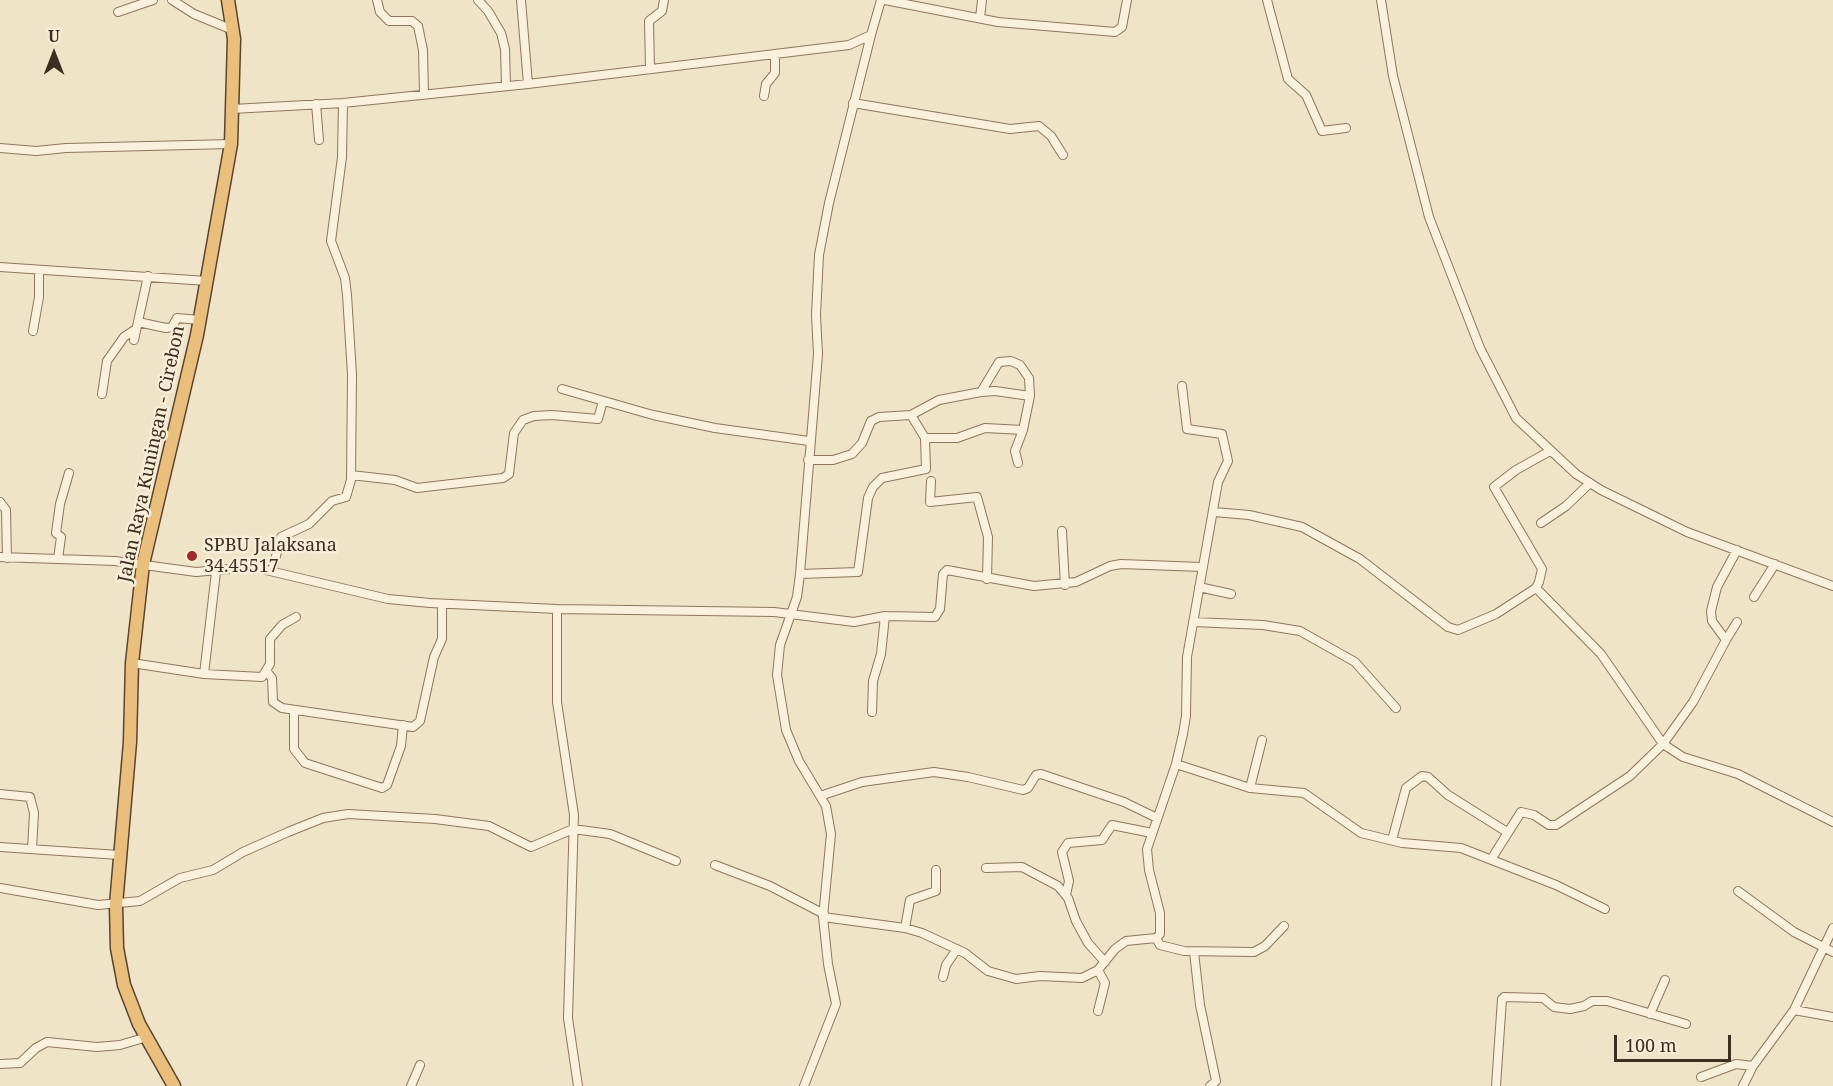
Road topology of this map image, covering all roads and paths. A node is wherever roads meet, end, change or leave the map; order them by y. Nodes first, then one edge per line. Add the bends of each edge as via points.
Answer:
1 (153, 0) edge
2 (172, 0) edge
3 (228, 0) edge
4 (377, 0) edge
5 (478, 0) edge
6 (521, 0) edge
7 (664, 0) edge
8 (883, 0) edge
9 (982, 0) edge
10 (1127, 0) edge
11 (1267, 0) edge
12 (1381, 0) edge
13 (118, 12) dead end
14 (980, 18) junction
15 (233, 30) junction
16 (871, 35) junction
17 (775, 54) junction
18 (650, 69) junction
19 (528, 84) junction
20 (506, 86) junction
21 (424, 94) junction
22 (764, 96) dead end
23 (343, 103) junction
24 (853, 103) junction
25 (315, 104) junction
26 (232, 109) junction
27 (1346, 128) dead end
28 (319, 140) dead end
29 (231, 144) junction
30 (0, 148) edge
31 (1063, 155) dead end
32 (0, 267) edge
33 (39, 271) junction
34 (148, 276) junction
35 (207, 281) junction
36 (200, 320) junction
37 (137, 325) junction
38 (33, 331) dead end
39 (134, 340) dead end
40 (1182, 386) dead end
41 (562, 389) dead end
42 (981, 392) junction
43 (102, 394) dead end
44 (1030, 396) junction
45 (603, 401) junction
46 (911, 414) junction
47 (1023, 430) junction
48 (925, 438) junction
49 (809, 441) junction
50 (1550, 451) junction
51 (808, 460) junction
52 (1018, 463) dead end
53 (69, 473) dead end
54 (351, 475) junction
55 (931, 481) dead end
56 (1590, 483) junction
57 (0, 502) edge
58 (1214, 512) junction
59 (1541, 523) dead end
60 (1062, 531) dead end
61 (1737, 550) junction
62 (4, 558) edge
63 (58, 560) junction
64 (143, 564) junction
65 (1775, 564) junction
66 (1202, 567) junction
67 (272, 571) junction
68 (216, 572) junction
69 (800, 574) junction
70 (987, 579) junction
71 (1065, 585) junction
72 (1833, 586) edge
73 (1199, 587) junction
74 (1536, 588) junction
75 (1231, 594) dead end
76 (1754, 597) dead end
77 (442, 604) junction
78 (557, 609) junction
79 (792, 613) junction
80 (885, 616) junction
81 (296, 617) dead end
82 (1193, 622) junction
83 (1737, 622) dead end
84 (1726, 640) junction
85 (132, 663) junction
86 (267, 672) junction
87 (204, 674) junction
88 (1395, 708) dead end
89 (294, 711) junction
90 (872, 712) dead end
91 (403, 725) junction
92 (1262, 740) dead end
93 (1663, 744) junction
94 (1176, 764) junction
95 (1250, 788) junction
96 (0, 794) edge
97 (820, 796) junction
98 (1157, 818) junction
99 (1833, 822) edge
100 (573, 829) junction
101 (1507, 832) junction
102 (1152, 833) junction
103 (1392, 840) junction
104 (0, 848) edge
105 (32, 849) junction
106 (119, 855) junction
107 (1492, 858) junction
108 (676, 861) dead end
109 (715, 865) dead end
110 (986, 868) dead end
111 (936, 870) dead end
112 (0, 888) edge
113 (1738, 891) dead end
114 (1066, 895) junction
115 (116, 905) junction
116 (1605, 909) dead end
117 (823, 916) junction
118 (1284, 926) dead end
119 (905, 928) junction
120 (1833, 928) edge
121 (1156, 938) junction
122 (1825, 947) junction
123 (957, 949) junction
124 (1194, 952) junction
125 (1833, 952) edge
126 (1105, 962) junction
127 (1098, 970) junction
128 (943, 977) dead end
129 (1665, 980) dead end
130 (1794, 1010) junction
131 (1098, 1011) dead end
132 (1650, 1014) junction
133 (1833, 1017) edge
134 (1686, 1024) dead end
135 (147, 1037) junction
136 (0, 1064) edge
137 (420, 1065) dead end
138 (1754, 1066) junction
139 (1701, 1077) dead end
140 (174, 1086) edge
141 (411, 1086) edge
142 (578, 1086) edge
143 (804, 1086) edge
144 (1210, 1086) edge
145 (1496, 1086) edge
146 (1743, 1086) edge

1 - 13 street
2 - 15 street
3 - 15 highway, Jalan Raya Kuningan - Cirebon
4 - 21 street via 380,12 389,21 412,21 418,26
5 - 20 street via 501,33
6 - 19 street
7 - 18 street via 662,11 649,21
8 - 14 street
8 - 16 street
9 - 14 street
10 - 14 street via 1122,27 1115,32
11 - 27 street via 1288,79 1306,95 1322,130
12 - 50 street via 1393,76 1429,217 1493,378 1516,418
15 - 26 highway, Jalan Raya Kuningan - Cirebon
16 - 17 street via 849,45
16 - 24 street
17 - 18 street
17 - 22 street via 775,73 766,84
18 - 19 street
19 - 20 street
20 - 21 street
21 - 23 street
23 - 25 street
23 - 54 street via 342,157 331,241 347,295 352,374
24 - 31 street via 1010,129 1039,126
24 - 49 street via 819,255 818,354
25 - 26 street
25 - 28 street
26 - 29 highway, Jalan Raya Kuningan - Cirebon
29 - 30 street via 36,152
29 - 35 highway, Jalan Raya Kuningan - Cirebon
32 - 33 street
33 - 34 street
33 - 38 street
34 - 35 street
34 - 37 street
35 - 36 highway, Jalan Raya Kuningan - Cirebon
36 - 37 street via 177,318 172,327 166,328
36 - 64 highway, Jalan Raya Kuningan - Cirebon
37 - 39 street
37 - 43 street via 107,361
40 - 58 street via 1187,429 1224,437 1228,461 1218,482
41 - 45 street
42 - 44 street
42 - 44 street via 995,366 1006,360 1016,362 1027,374
42 - 46 street via 939,400
44 - 47 street
45 - 49 street via 715,428
45 - 54 street via 597,419 552,415 523,420 514,433 509,474 502,478 417,488 395,480
46 - 48 street
46 - 51 street via 871,421 852,454 833,460
47 - 48 street via 985,428 957,438
47 - 52 street via 1015,451
48 - 69 street via 926,469 882,478 873,487 868,498 858,572
49 - 51 street
50 - 56 street
50 - 74 street via 1494,488 1542,568
51 - 69 street
53 - 63 street via 56,533 61,536
54 - 67 street via 346,497 332,501 309,524 280,537
55 - 70 street via 930,502 977,497 988,537
56 - 59 street
56 - 61 street via 1643,512
57 - 62 street via 6,510
58 - 66 street
58 - 74 street via 1249,514 1302,527 1360,559 1451,629 1461,629 1496,614
60 - 71 street
61 - 65 street
61 - 84 street via 1717,587 1711,611 1712,621
62 - 63 street
63 - 64 street
64 - 68 street
64 - 85 highway, Jalan Raya Kuningan - Cirebon
65 - 72 street
65 - 76 street
66 - 71 street via 1121,564
66 - 73 street
67 - 68 street via 246,567
67 - 77 street via 388,599
68 - 87 street
69 - 79 street
70 - 71 street via 1024,586
70 - 80 street via 947,570 943,574 937,615
73 - 75 street
73 - 82 street
74 - 93 street via 1601,654
77 - 78 street
77 - 91 street via 442,639 434,657 420,721 414,727
78 - 79 street
78 - 100 street via 557,702
79 - 80 street via 854,622
79 - 97 street via 780,645 779,699 799,761
80 - 90 street via 873,681
81 - 86 street via 270,639
82 - 88 street via 1300,631 1355,662
82 - 94 street via 1187,657 1186,716
83 - 84 street
84 - 93 street via 1693,702
85 - 87 street
85 - 106 highway, Jalan Raya Kuningan - Cirebon via 130,742
86 - 87 street via 260,677
86 - 89 street via 272,678 274,704
89 - 91 street
89 - 91 street via 294,749 305,763 382,788 387,785
92 - 95 street
93 - 99 street via 1683,757 1738,774
93 - 101 street via 1630,776 1559,824 1549,825 1524,811
94 - 95 street
94 - 98 street
95 - 103 street via 1304,793 1362,833
96 - 105 street via 30,797 34,813
97 - 98 street via 862,782 934,772 1023,790 1041,774 1124,802
97 - 117 street via 828,812 831,834
98 - 102 street
100 - 108 street via 610,834
100 - 115 street via 531,847 499,829 477,824 375,815 335,816 288,832 213,870 180,878 146,899
100 - 142 street via 568,1018
101 - 103 street via 1422,776 1406,788
101 - 107 street
102 - 114 street via 1112,825 1102,840 1068,843 1062,852 1069,881
102 - 121 street via 1147,860 1162,927
103 - 107 street via 1461,848
104 - 105 street
105 - 106 street
106 - 115 highway, Jalan Raya Kuningan - Cirebon
107 - 116 street
109 - 117 street via 770,886
110 - 114 street via 1022,867 1058,886
111 - 119 street via 936,891 910,900
112 - 115 street
113 - 122 street via 1794,932
114 - 126 street via 1088,943
115 - 135 highway, Jalan Raya Kuningan - Cirebon via 118,963
117 - 119 street
117 - 143 street via 836,1004
118 - 124 street via 1258,951
119 - 123 street via 934,936
120 - 122 street
121 - 124 street via 1160,945
121 - 126 street via 1126,941
122 - 125 street
122 - 130 street
123 - 127 street via 988,971 1016,979 1082,978
123 - 128 street
124 - 144 street via 1216,1081
126 - 127 street
127 - 131 street via 1105,983
129 - 132 street
130 - 133 street
130 - 138 street
132 - 134 street
132 - 145 street via 1607,1001 1592,1001 1570,1009 1543,999 1503,998
135 - 136 street via 98,1047 47,1042 20,1063
135 - 140 highway, Jalan Raya Kuningan - Cirebon
137 - 141 street
138 - 139 street via 1736,1064
138 - 146 street

